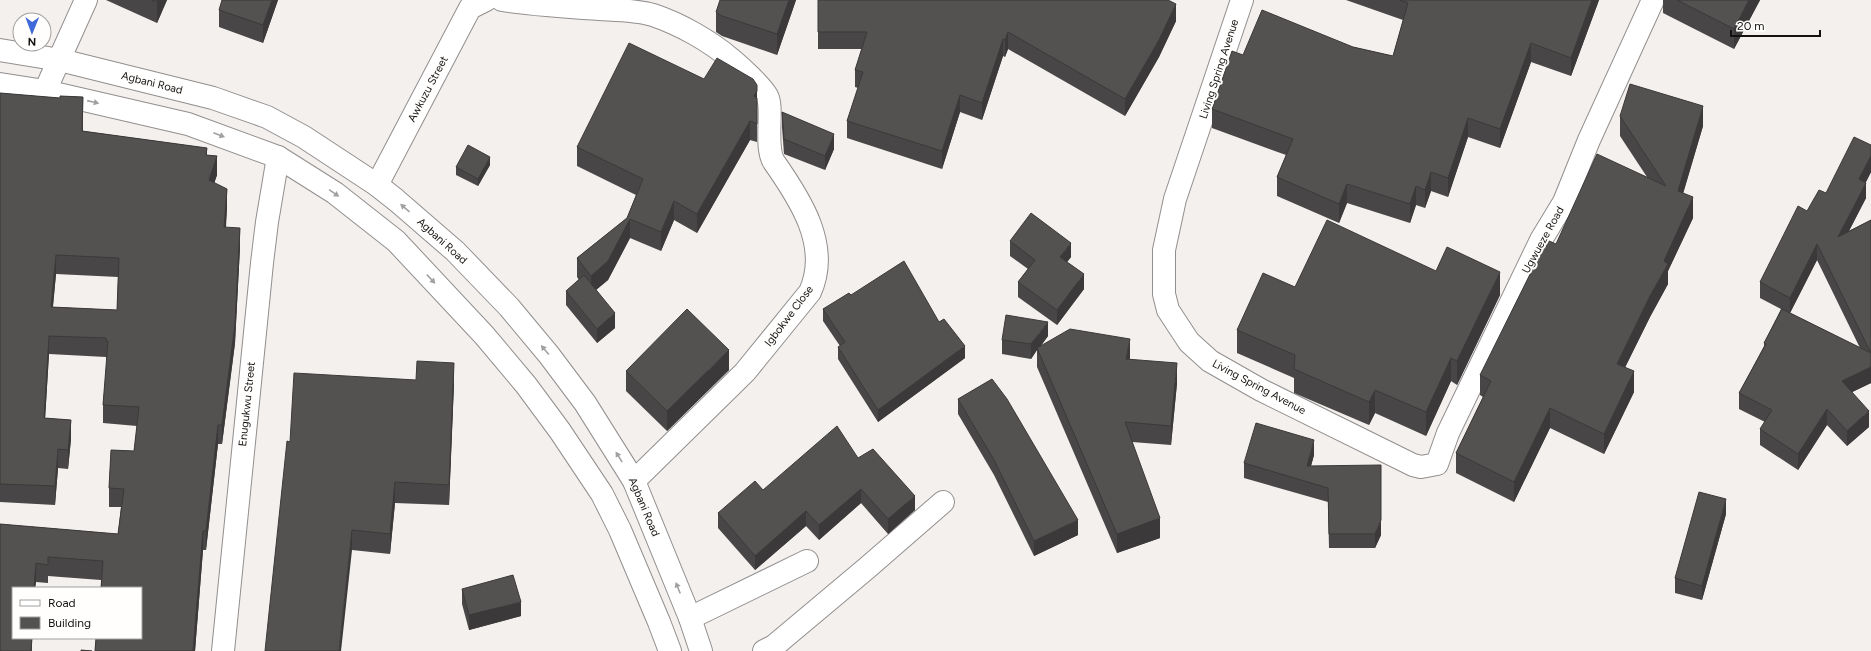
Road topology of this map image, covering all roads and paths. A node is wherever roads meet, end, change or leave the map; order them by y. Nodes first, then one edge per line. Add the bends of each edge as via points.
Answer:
1 (86, 0) edge
2 (488, 0) edge
3 (1242, 0) edge
4 (1653, 0) edge
5 (0, 50) edge
6 (726, 55) joint
7 (60, 60) junction
8 (0, 84) edge
9 (45, 91) junction
10 (278, 157) junction
11 (377, 185) junction
12 (1421, 468) joint
13 (634, 481) junction
14 (942, 502) dead end
15 (808, 561) dead end
16 (690, 618) junction
17 (223, 651) edge
18 (670, 651) edge
19 (701, 651) edge
20 (764, 651) edge

1 - 7 street
2 - 6 street, Awkuzu Street via 621,10 652,15 701,37
2 - 11 street, Awkuzu Street via 470,8
3 - 12 street, Living Spring Avenue via 1175,199 1164,250 1164,294 1168,310 1189,342 1210,361 1261,390
4 - 12 street, Ugwueze Road via 1564,202 1538,247 1448,433 1436,464
5 - 7 street, Agbani Road
6 - 13 street, Igbokwe Close via 745,71 768,97 772,158 797,194 810,224 817,255 816,279 810,292 746,372
7 - 9 street
7 - 11 street, Agbani Road via 213,98 267,117 304,137
8 - 9 street
9 -> 10 street via 188,124
10 - 17 street, Enugukwu Street via 266,228
10 -> 18 street via 335,193 396,242 484,335 526,385 602,494 633,558
13 -> 11 street, Agbani Road via 585,403 509,307 456,251
16 -> 13 street, Agbani Road
14 - 20 street via 774,646
15 - 16 street
16 - 19 street, Agbani Road

